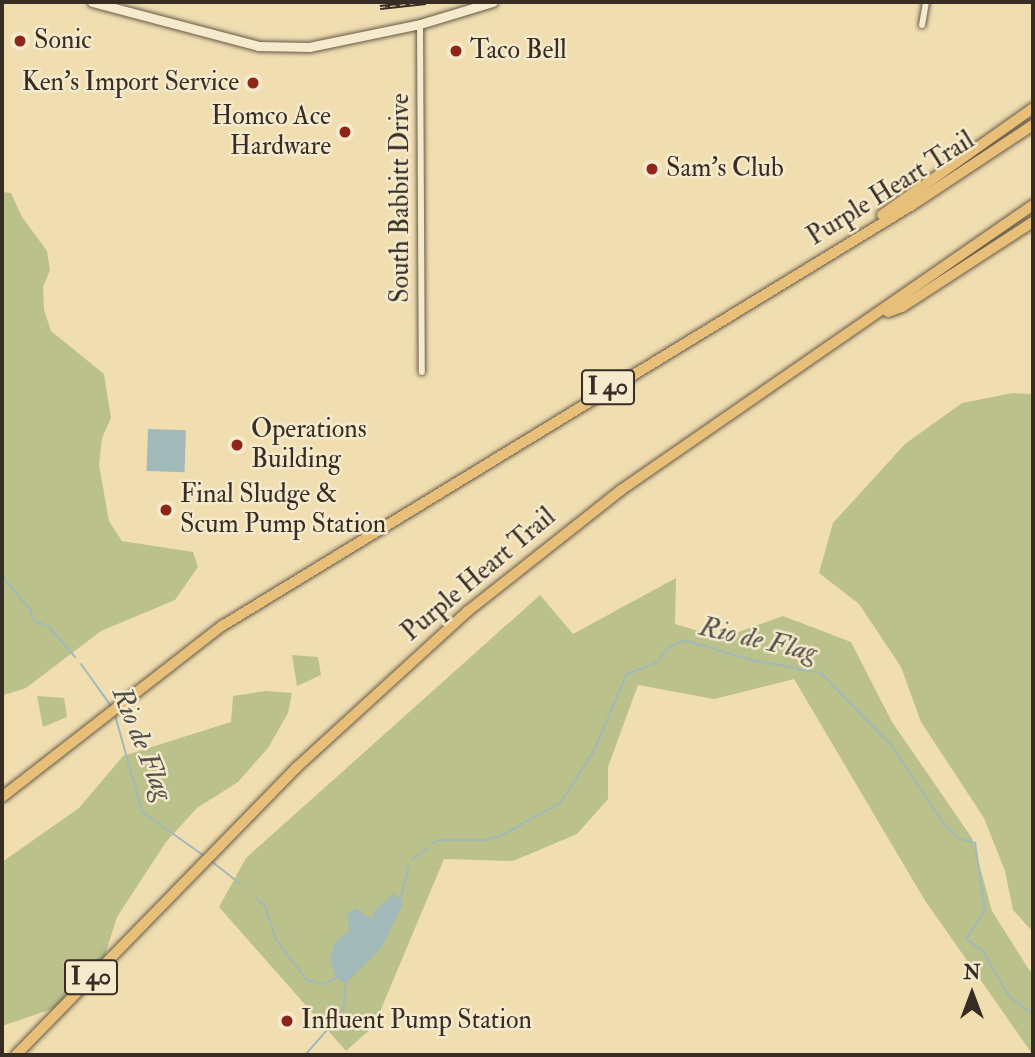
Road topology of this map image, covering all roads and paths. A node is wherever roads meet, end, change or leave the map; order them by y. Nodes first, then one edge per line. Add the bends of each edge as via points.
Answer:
1 (92, 2) edge
2 (494, 2) edge
3 (926, 2) edge
4 (419, 24) junction
5 (922, 25) dead end
6 (1033, 108) edge
7 (1033, 125) edge
8 (1033, 205) edge
9 (1033, 222) edge
10 (755, 300) junction
11 (875, 316) junction
12 (422, 372) dead end
13 (2, 797) edge
14 (16, 1055) edge

1 - 4 main road via 258,46 309,47
2 - 4 main road
3 - 5 street
4 - 12 street, South Babbitt Drive
6 - 10 highway
7 - 10 highway, Purple Heart Trail / I 40
8 - 11 highway, Purple Heart Trail / I 40
9 - 11 highway via 902,307
10 - 13 highway, Purple Heart Trail / I 40 via 323,562 184,653
11 - 14 highway, Purple Heart Trail / I 40 via 750,398 565,531 420,652 253,811

